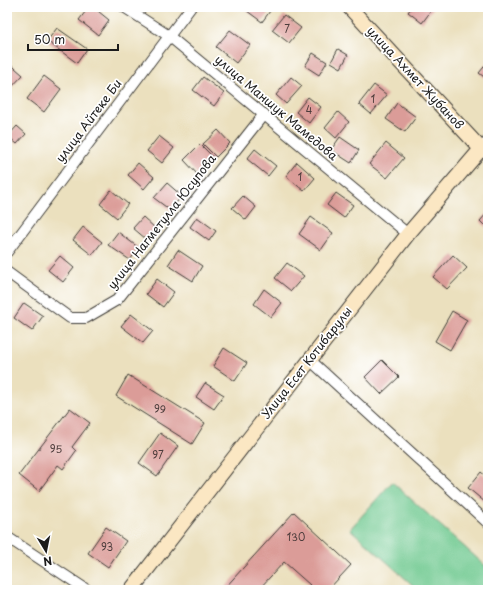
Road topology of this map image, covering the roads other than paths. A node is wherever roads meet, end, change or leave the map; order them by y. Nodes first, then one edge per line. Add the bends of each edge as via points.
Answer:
1 (124, 7) edge
2 (191, 7) edge
3 (349, 7) edge
4 (169, 36) junction
5 (264, 114) junction
6 (486, 148) edge
7 (408, 234) junction
8 (7, 252) edge
9 (7, 272) edge
10 (310, 360) junction
11 (487, 520) edge
12 (7, 537) edge
13 (86, 590) edge
14 (131, 590) edge

1 - 4 street, улица Маншук Мамедова
2 - 4 street, улица Айтеке Би
3 - 6 main road, улица Ахмет Жубанов
4 - 5 street, улица Маншук Мамедова
4 - 8 street, улица Айтеке Би
5 - 7 street, улица Маншук Мамедова
5 - 9 street, улица Нагметулла Юсупова via 117,300 86,318 70,318
6 - 7 main road, Улица Есет Котибарулы
7 - 10 main road, Улица Есет Котибарулы
10 - 11 street
10 - 14 main road, Улица Есет Котибарулы
12 - 13 street

